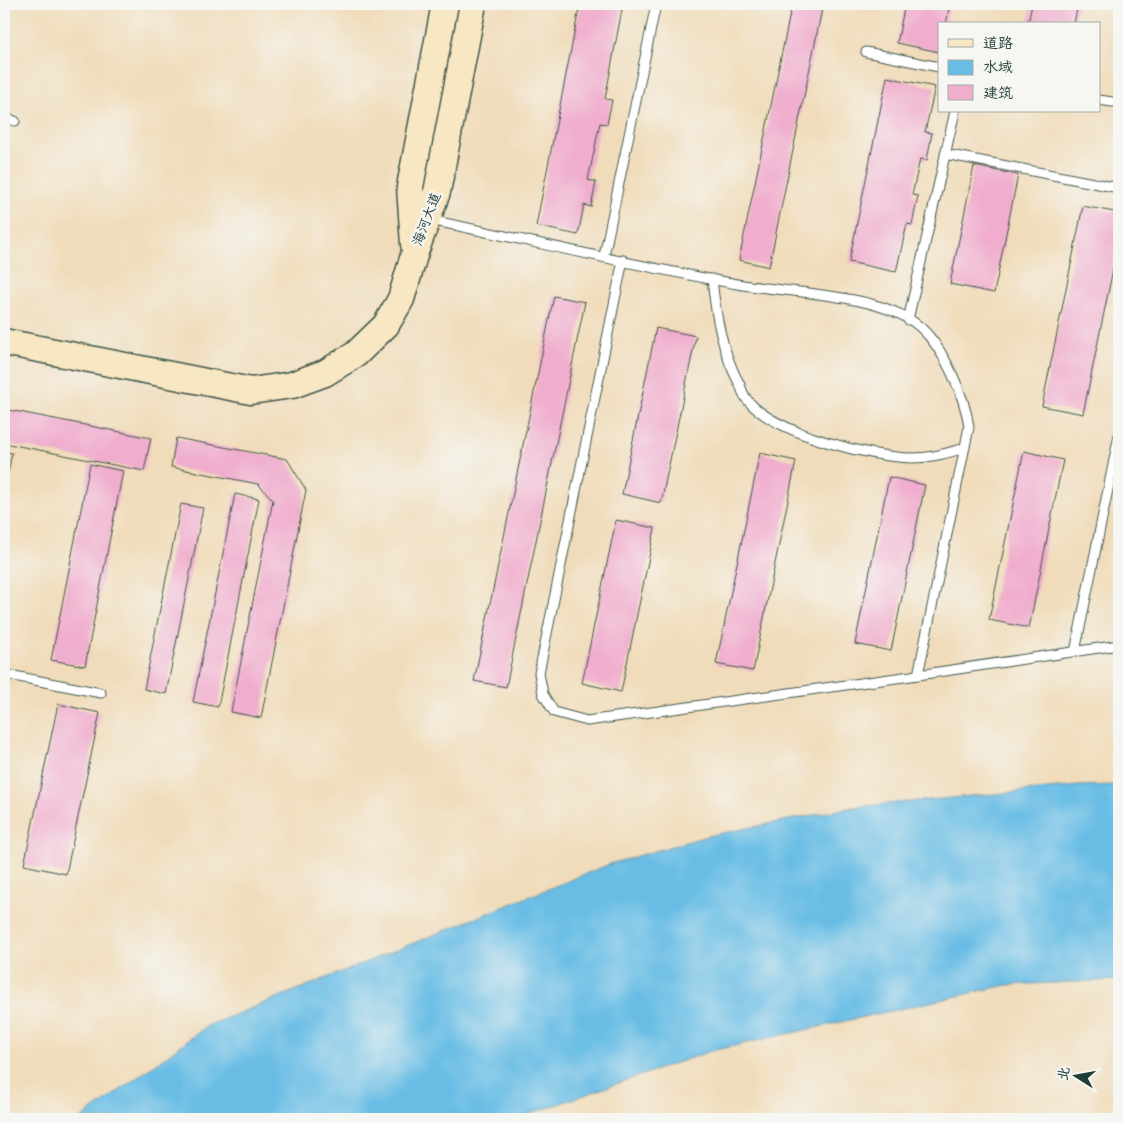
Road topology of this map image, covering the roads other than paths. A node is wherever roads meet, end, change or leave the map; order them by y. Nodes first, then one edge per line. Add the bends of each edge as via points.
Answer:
1 (445, 4) edge
2 (473, 4) edge
3 (656, 4) edge
4 (866, 52) dead end
5 (938, 67) edge
6 (1100, 100) edge
7 (1112, 102) dead end
8 (955, 112) edge
9 (4, 118) edge
10 (15, 121) dead end
11 (945, 154) junction
12 (1119, 188) edge
13 (427, 219) junction
14 (415, 252) junction
15 (604, 256) junction
16 (623, 260) junction
17 (712, 279) junction
18 (908, 320) junction
19 (4, 342) edge
20 (1119, 435) edge
21 (965, 448) junction
22 (1119, 645) edge
23 (1075, 652) junction
24 (4, 674) edge
25 (918, 675) junction
26 (101, 693) dead end

1 - 14 street, 海河大道 via 410,187
2 - 13 street, 海河大道 via 437,192
3 - 15 lane
4 - 5 lane
6 - 7 lane
8 - 11 lane
9 - 10 lane
11 - 12 lane
11 - 18 lane
13 - 14 street, 海河大道
13 - 15 lane
14 - 19 street via 402,300 386,325 356,354 325,372 292,385 251,391
15 - 16 lane
16 - 17 lane
16 - 25 lane via 539,673 543,694 554,712 587,721
17 - 18 lane via 846,299 895,312
17 - 21 lane via 716,320 728,363 748,402 778,424 844,448 911,458 936,457
18 - 21 lane via 920,327 944,358 957,384 969,427
20 - 23 lane
21 - 25 lane
22 - 23 lane
23 - 25 lane
24 - 26 lane

